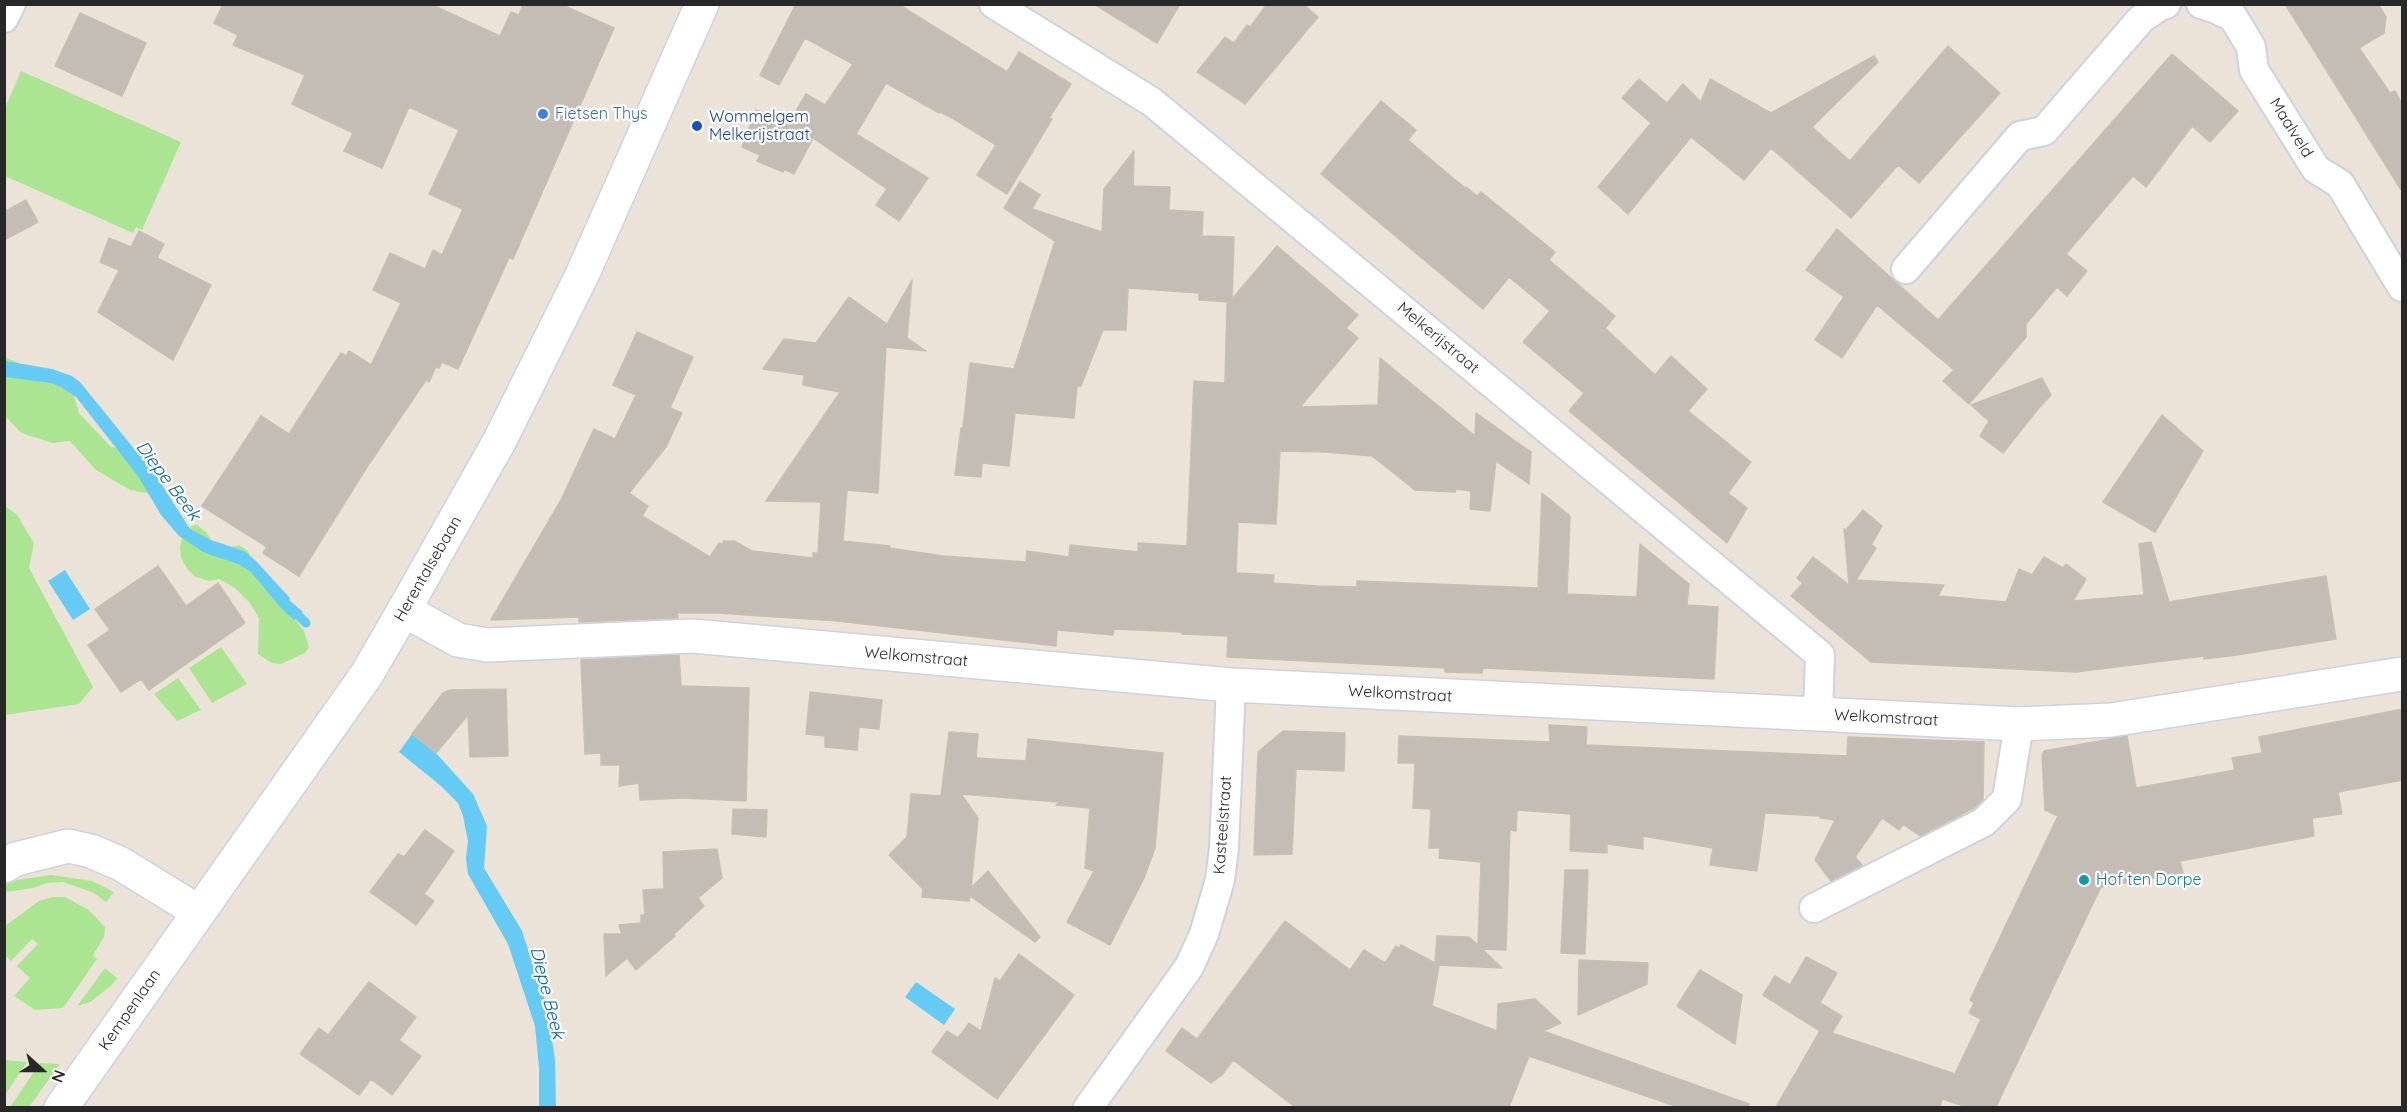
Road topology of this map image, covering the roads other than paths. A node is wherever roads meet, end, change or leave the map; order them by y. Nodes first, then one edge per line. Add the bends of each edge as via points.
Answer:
1 (10, 4) edge
2 (702, 4) edge
3 (994, 4) edge
4 (2166, 4) edge
5 (2201, 4) edge
6 (2131, 11) edge
7 (4, 18) edge
8 (1906, 269) dead end
9 (2403, 287) edge
10 (404, 610) junction
11 (2403, 674) edge
12 (1231, 686) junction
13 (1818, 715) junction
14 (2019, 724) junction
15 (4, 866) edge
16 (1815, 908) dead end
17 (199, 912) junction
18 (61, 1107) edge
19 (1088, 1107) edge

1 - 7 street
2 - 10 street, Herentalsebaan via 583,273 500,440
3 - 13 street, Melkerijstraat via 1152,102 1820,655
4 - 6 street
5 - 9 street, Maalveld via 2233,17 2251,47 2254,70 2316,169 2340,184
6 - 8 street via 2044,131 2020,136
10 - 12 street, Welkomstraat via 458,640 487,645 693,636
10 - 17 street, Herentalsebaan via 366,674
11 - 14 street, Welkomstraat via 2111,720
12 - 13 street, Welkomstraat
12 - 19 street, Kasteelstraat via 1224,848 1220,880 1204,934 1189,967
13 - 14 street, Welkomstraat
14 - 16 street via 2007,798 1984,822
15 - 17 street via 16,859 68,846 91,851 121,864
17 - 18 street, Kempenlaan

